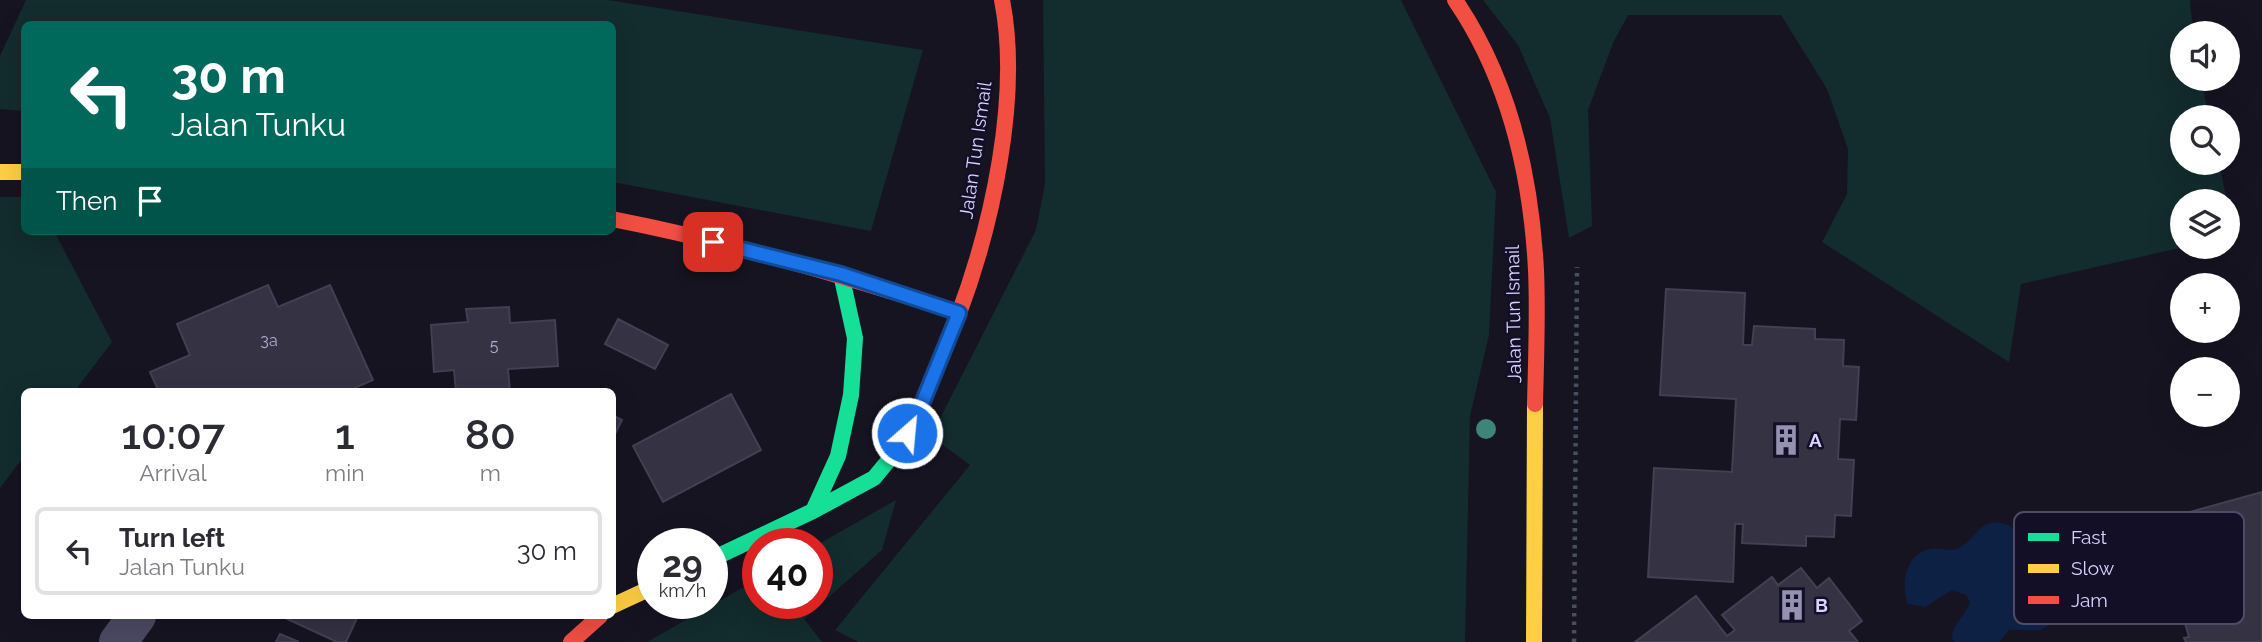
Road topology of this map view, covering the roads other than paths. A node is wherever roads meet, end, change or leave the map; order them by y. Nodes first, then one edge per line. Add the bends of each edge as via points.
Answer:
1 (1002, 0) edge
2 (1455, 0) edge
3 (0, 172) edge
4 (21, 172) edge
5 (616, 220) edge
6 (841, 274) junction
7 (959, 313) junction
8 (813, 511) junction
9 (728, 551) edge
10 (637, 594) edge
11 (616, 604) edge
12 (135, 619) edge
13 (597, 619) edge
14 (118, 642) edge
15 (571, 642) edge
16 (1534, 642) edge

1 - 7 street, Jalan Tun Ismail via 1008,31 1007,98 991,210
2 - 16 street, Jalan Tun Ismail via 1494,68 1531,218 1536,270
3 - 4 street
5 - 6 street
6 - 7 street
6 - 8 street via 855,338 851,395 838,456
7 - 8 street, Jalan Tun Ismail via 917,416 898,449 874,478
8 - 9 street, Jalan Tun Ismail
10 - 11 street
12 - 14 street
13 - 15 street

